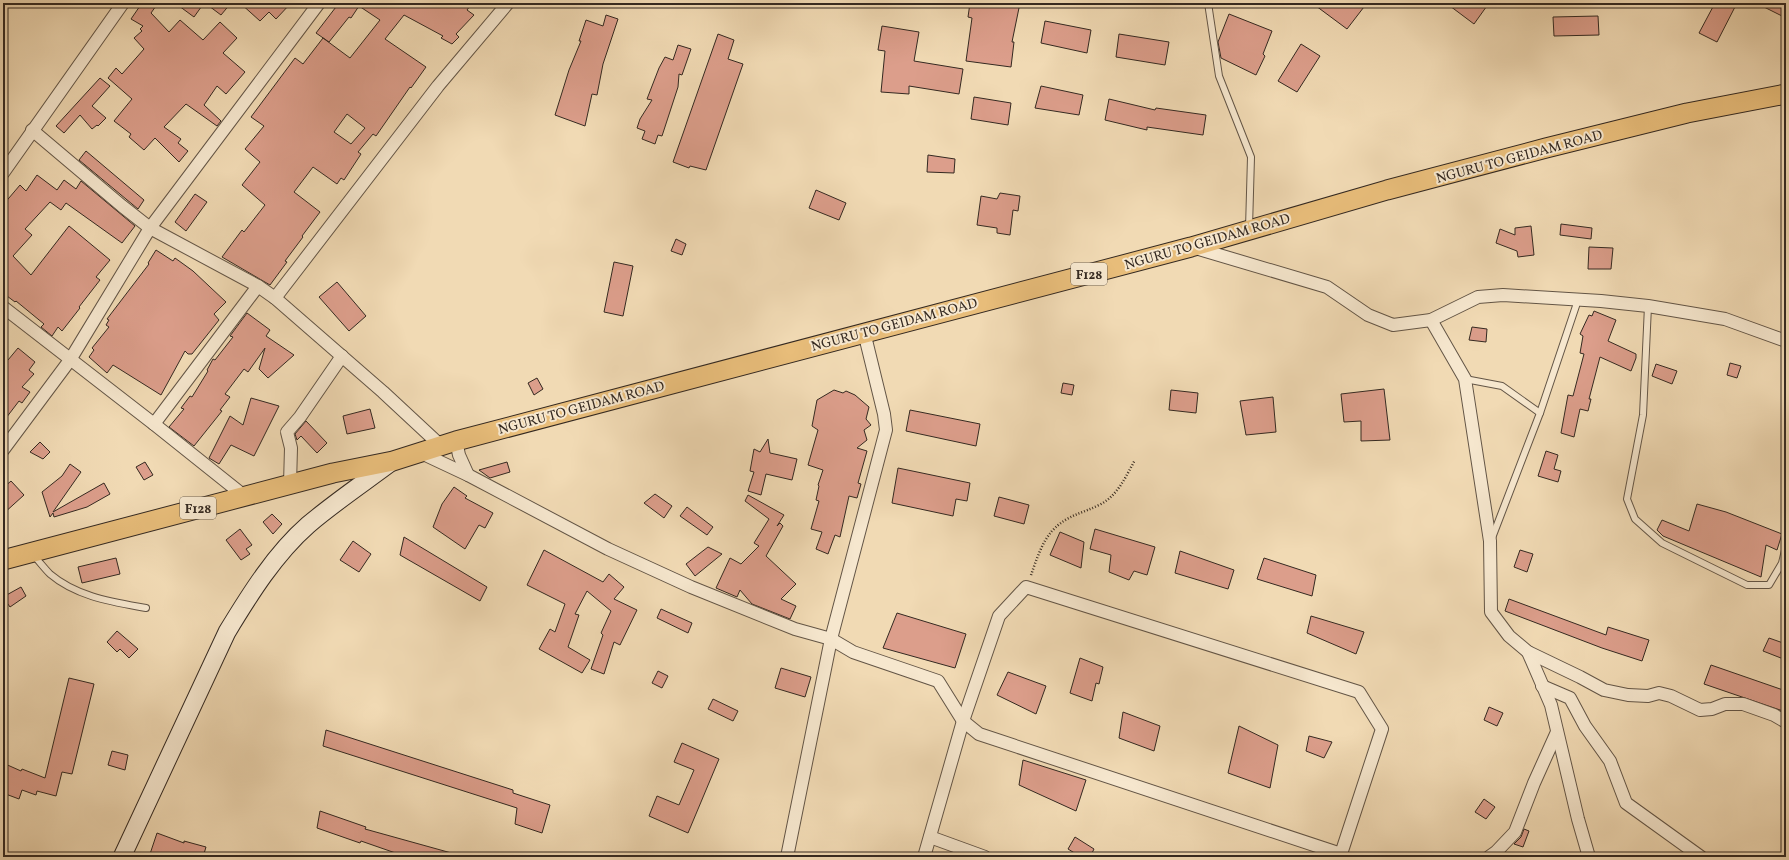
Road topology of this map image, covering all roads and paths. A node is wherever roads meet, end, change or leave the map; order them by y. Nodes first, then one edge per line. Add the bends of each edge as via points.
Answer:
1 (123, 3) edge
2 (319, 3) edge
3 (508, 3) edge
4 (1208, 3) edge
5 (1786, 94) edge
6 (32, 130) junction
7 (3, 173) edge
8 (150, 228) junction
9 (1249, 230) junction
10 (1191, 247) junction
11 (258, 286) junction
12 (275, 298) junction
13 (1578, 300) junction
14 (1648, 306) junction
15 (3, 307) edge
16 (1431, 320) junction
17 (864, 332) junction
18 (1786, 341) edge
19 (342, 356) junction
20 (70, 360) junction
21 (1465, 380) junction
22 (1540, 414) junction
23 (154, 424) junction
24 (448, 443) junction
25 (3, 450) edge
26 (418, 452) junction
27 (393, 460) junction
28 (1135, 460) dead end
29 (468, 475) junction
30 (290, 484) junction
31 (243, 495) junction
32 (1490, 541) junction
33 (1786, 546) edge
34 (31, 552) junction
35 (3, 560) edge
36 (1026, 587) junction
37 (146, 608) dead end
38 (831, 639) junction
39 (1528, 652) junction
40 (1542, 686) junction
41 (963, 721) junction
42 (1786, 722) edge
43 (1558, 732) junction
44 (930, 837) junction
45 (1340, 855) edge
46 (122, 857) edge
47 (787, 857) edge
48 (924, 857) edge
49 (985, 857) edge
50 (1488, 857) edge
51 (1589, 857) edge
52 (1701, 857) edge

1 - 6 street
2 - 8 street
3 - 12 street via 438,86
4 - 9 lane via 1219,76 1251,157
5 - 9 main road, NGURU TO GEIDAM ROAD / F128 via 1687,113 1546,148
6 - 7 street
6 - 8 street
8 - 11 street
8 - 20 street
9 - 10 main road, NGURU TO GEIDAM ROAD / F128
10 - 16 street via 1327,287 1368,315 1393,325
10 - 17 main road, NGURU TO GEIDAM ROAD / F128
11 - 12 street
11 - 23 street
12 - 19 street
13 - 14 street
13 - 16 street via 1503,295 1478,297
13 - 22 lane
14 - 18 street via 1725,319
14 - 33 lane via 1643,415 1627,499 1635,519 1662,543 1747,585 1769,584 1782,563
15 - 20 street
16 - 21 street
17 - 24 main road, NGURU TO GEIDAM ROAD / F128
17 - 38 street via 886,430
19 - 24 street
19 - 30 street via 287,432 291,448
20 - 23 street
20 - 25 street
21 - 22 lane via 1502,386
21 - 32 street
22 - 32 lane
23 - 31 street
24 - 26 main road, NGURU TO GEIDAM ROAD / F128
24 - 29 street via 459,455
26 - 27 main road, NGURU TO GEIDAM ROAD / F128
26 - 29 street
27 - 30 main road, NGURU TO GEIDAM ROAD / F128
27 - 46 main road via 308,526 279,556 248,599 227,632
28 - 36 path via 1117,491 1102,504 1069,517 1052,532 1040,552
29 - 38 street via 608,549 691,587 795,628
30 - 31 main road, NGURU TO GEIDAM ROAD / F128
31 - 34 main road, NGURU TO GEIDAM ROAD / F128
32 - 39 street via 1491,612 1509,636
34 - 35 main road, NGURU TO GEIDAM ROAD / F128
34 - 37 lane via 50,574 74,589 105,601
36 - 41 street via 998,616
36 - 45 street via 1359,692 1382,729
38 - 41 street via 853,652 938,682
38 - 47 street
39 - 40 street
39 - 42 street via 1604,690 1628,696 1671,696 1700,710 1725,704 1743,704
40 - 43 street via 1551,705
40 - 52 street via 1570,698 1585,726 1610,761 1626,803
41 - 44 street
41 - 45 street via 979,734
43 - 50 street via 1515,832
43 - 51 street
44 - 48 street
44 - 49 street

